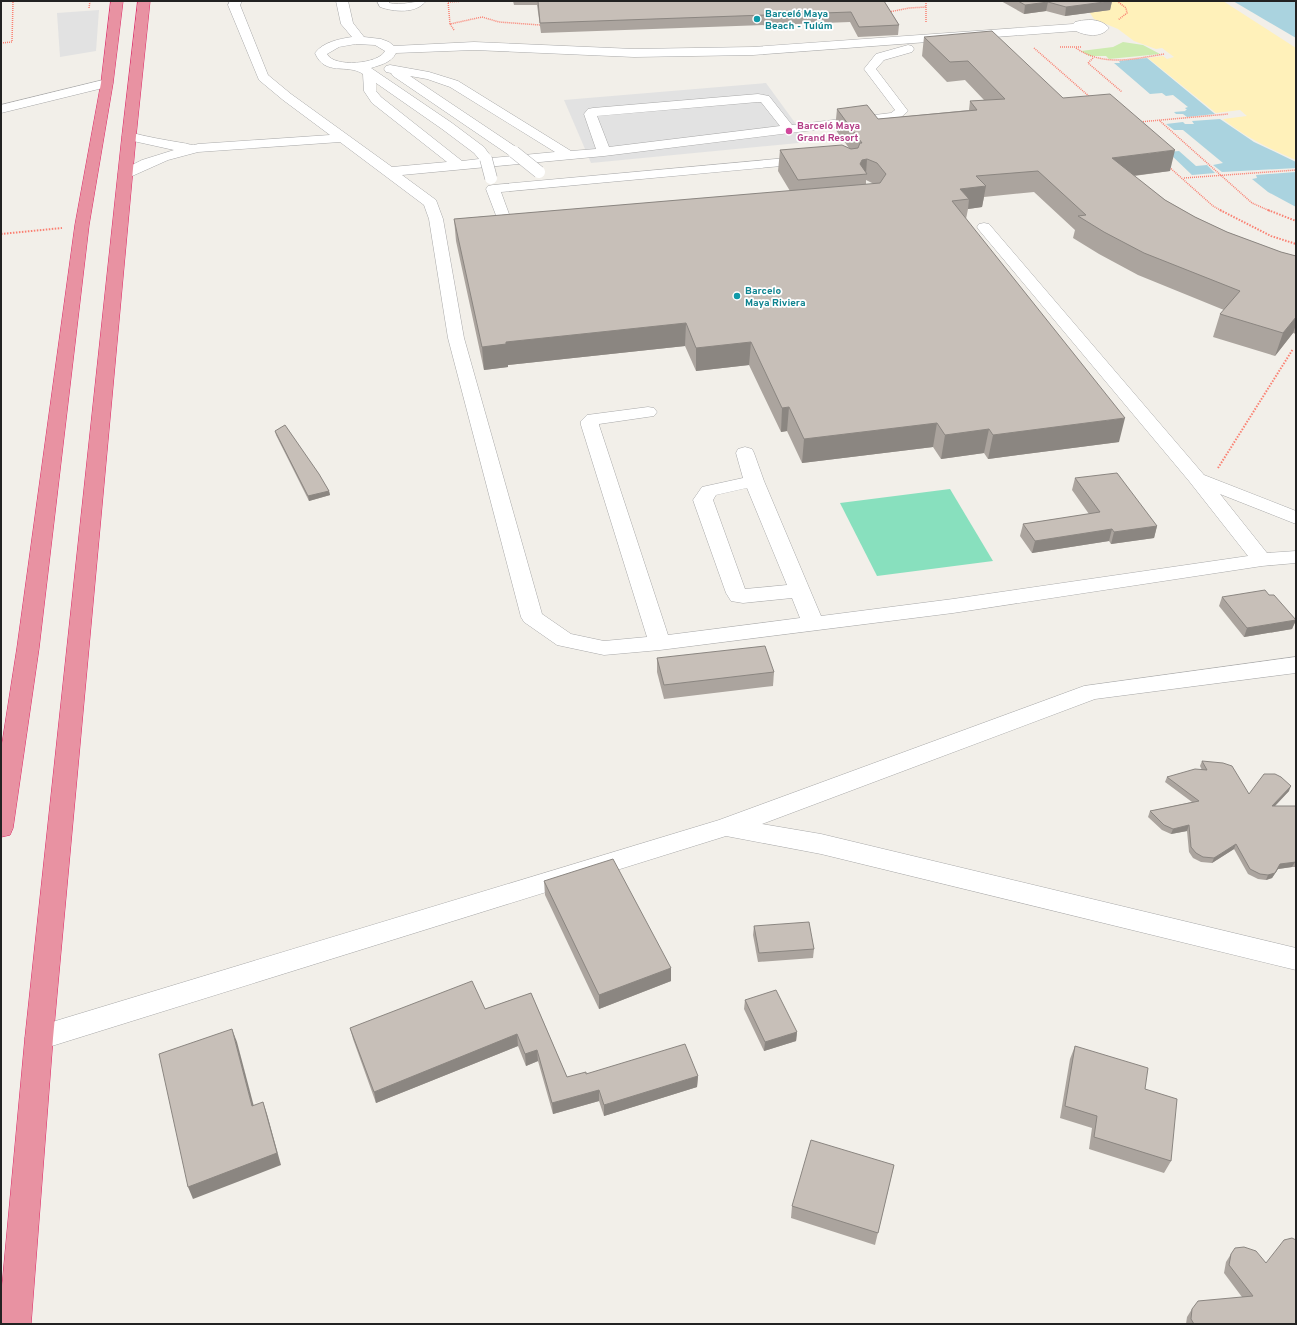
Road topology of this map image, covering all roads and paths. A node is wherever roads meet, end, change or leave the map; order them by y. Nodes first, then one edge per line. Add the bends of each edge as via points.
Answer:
1 (13, 1) edge
2 (90, 1) edge
3 (117, 1) edge
4 (144, 1) edge
5 (236, 1) edge
6 (342, 1) edge
7 (383, 1) edge
8 (420, 1) edge
9 (466, 1) edge
10 (926, 1) edge
11 (1117, 1) edge
12 (448, 2) edge
13 (926, 7) junction
14 (89, 8) dead end
15 (884, 13) edge
16 (450, 24) junction
17 (540, 25) edge
18 (1102, 27) joint
19 (336, 31) dead end
20 (926, 38) junction
21 (361, 40) junction
22 (1, 43) edge
23 (340, 43) junction
24 (466, 46) junction
25 (943, 46) edge
26 (1034, 48) dead end
27 (1075, 48) dead end
28 (392, 50) junction
29 (1164, 54) dead end
30 (1093, 58) junction
31 (385, 65) junction
32 (364, 69) junction
33 (107, 83) junction
34 (1122, 92) dead end
35 (1092, 99) edge
36 (1, 109) edge
37 (1228, 114) dead end
38 (1160, 120) junction
39 (1137, 122) edge
40 (790, 129) junction
41 (129, 136) junction
42 (343, 138) junction
43 (198, 148) junction
44 (604, 152) junction
45 (568, 155) junction
46 (820, 159) edge
47 (1166, 164) edge
48 (459, 165) junction
49 (1296, 170) edge
50 (388, 172) junction
51 (125, 174) junction
52 (1222, 176) junction
53 (1183, 178) junction
54 (492, 183) junction
55 (554, 183) junction
56 (1296, 221) edge
57 (82, 226) junction
58 (984, 227) dead end
59 (536, 229) edge
60 (1, 234) edge
61 (1296, 244) edge
62 (1293, 349) edge
63 (648, 412) dead end
64 (745, 453) dead end
65 (1196, 477) junction
66 (754, 481) junction
67 (1296, 518) edge
68 (1296, 557) edge
69 (1262, 560) junction
70 (800, 591) junction
71 (813, 623) junction
72 (660, 643) junction
73 (1296, 665) edge
74 (726, 827) junction
75 (1, 828) edge
76 (1296, 959) edge
77 (40, 1038) junction
78 (15, 1324) edge

1 - 22 path via 12,42
2 - 14 path
3 - 33 highway
4 - 41 highway
5 - 42 street via 234,5 263,76
6 - 21 street via 347,24
7 - 8 street via 384,5 395,7 415,5
9 - 12 path
10 - 13 path
11 - 18 path via 1126,8 1127,13 1117,21
12 - 16 path
13 - 15 path
13 - 20 path
16 - 17 path via 482,17 499,22
16 - 24 path
18 - 20 street via 1087,23 1079,24 1078,27
19 - 23 street
20 - 24 street via 694,53
21 - 23 street
21 - 28 street via 380,42
23 - 32 street via 323,50 322,60 339,66
24 - 28 street
25 - 40 street via 890,53 880,57 873,64 870,69 902,111 899,114
26 - 35 path
27 - 30 path via 1083,55
28 - 31 street
29 - 30 path via 1118,60
30 - 34 path via 1088,63
31 - 32 street
31 - 45 street via 454,84
31 - 55 street, bridge via 514,152
32 - 48 street via 376,100
32 - 54 street, bridge via 479,150 486,159
33 - 36 street
33 - 57 highway
37 - 38 path
38 - 39 path
38 - 52 path
40 - 44 street
40 - 44 street via 765,99 758,98 593,112 590,114
41 - 43 street via 165,145
41 - 51 highway
42 - 43 street
42 - 50 street
43 - 51 street via 163,157
44 - 45 street
45 - 48 street
46 - 55 street
47 - 53 path
48 - 50 street
49 - 52 path
50 - 72 street via 431,203 436,219 456,338 532,617 565,640 604,648
51 - 77 highway
52 - 53 path
52 - 56 path via 1252,203
53 - 61 path via 1213,206 1271,236
54 - 55 street
54 - 59 street via 507,228
57 - 60 path
57 - 75 highway via 28,648
58 - 65 street
62 - 65 path via 1218,468
63 - 72 street via 593,419 590,425
64 - 66 street
65 - 67 street
65 - 69 street
66 - 70 street
66 - 70 street via 709,491 703,500 736,593 743,596
68 - 69 street
69 - 71 street via 953,606
70 - 71 street
71 - 72 street
73 - 74 street via 1092,692
74 - 76 street via 821,844
74 - 77 street
77 - 78 highway

